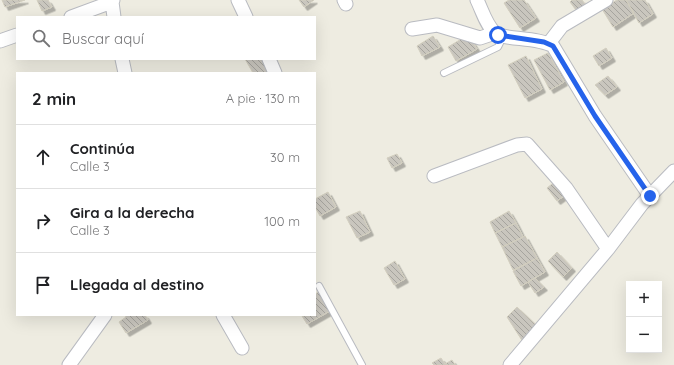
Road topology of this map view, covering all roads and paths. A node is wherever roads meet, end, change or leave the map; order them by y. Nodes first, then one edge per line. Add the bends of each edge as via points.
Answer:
1 (238, 0) edge
2 (477, 0) edge
3 (606, 0) edge
4 (113, 1) edge
5 (74, 16) edge
6 (114, 16) edge
7 (246, 16) edge
8 (412, 29) dead end
9 (497, 34) junction
10 (16, 35) edge
11 (0, 41) edge
12 (549, 43) junction
13 (122, 60) edge
14 (268, 60) edge
15 (125, 72) edge
16 (274, 72) edge
17 (444, 73) dead end
18 (674, 171) edge
19 (434, 176) dead end
20 (650, 196) junction
21 (608, 249) junction
22 (319, 286) dead end
23 (104, 316) edge
24 (224, 316) edge
25 (242, 348) dead end
26 (69, 365) edge
27 (362, 365) edge
28 (510, 365) edge

1 - 7 street
2 - 9 street via 490,27
3 - 12 street via 562,26
4 - 5 street
4 - 6 street
8 - 9 street via 437,25 480,38
9 - 12 street
9 - 17 lane via 500,43 498,47
10 - 11 street
12 - 20 street
13 - 15 street
14 - 16 street
18 - 20 street
19 - 21 street via 517,145 527,144 566,188
20 - 21 street
21 - 28 street
22 - 27 lane
23 - 26 street
24 - 25 street

